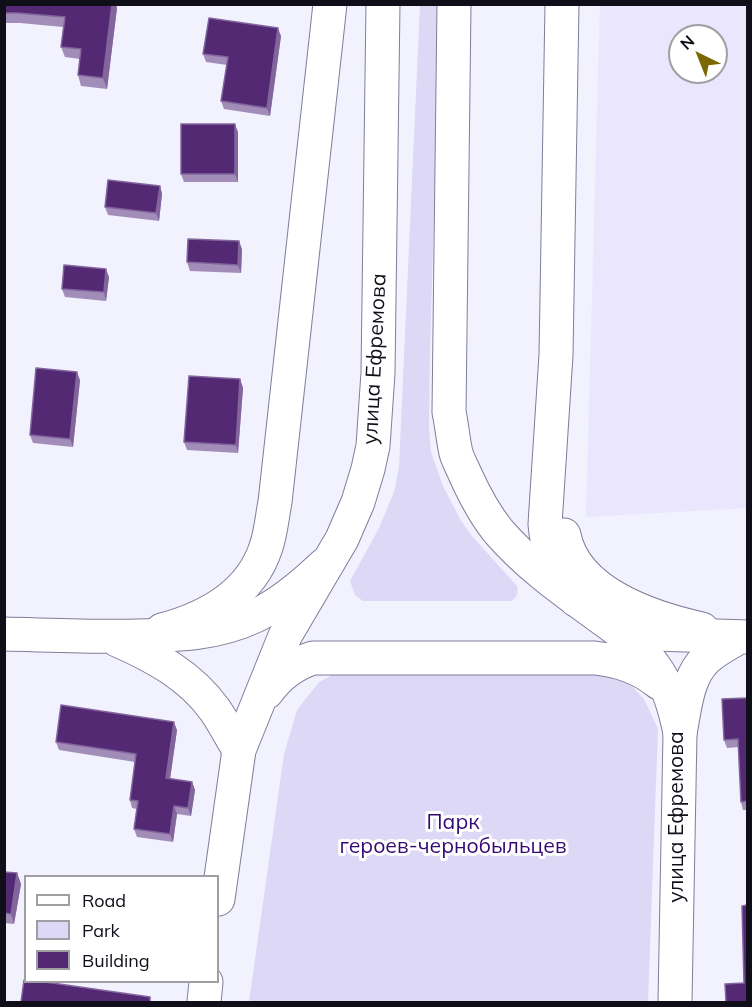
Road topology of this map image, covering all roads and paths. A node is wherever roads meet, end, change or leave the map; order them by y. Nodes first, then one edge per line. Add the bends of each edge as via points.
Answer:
1 (330, 4) edge
2 (383, 4) edge
3 (454, 4) edge
4 (562, 4) edge
5 (554, 410) junction
6 (328, 561) junction
7 (578, 601) junction
8 (618, 630) junction
9 (4, 634) edge
10 (110, 637) junction
11 (743, 637) edge
12 (669, 693) junction
13 (680, 733) junction
14 (241, 745) junction
15 (219, 891) edge
16 (206, 983) edge
17 (204, 1002) edge
18 (675, 1002) edge

1 - 10 main road via 267,545 250,577 218,607 171,627
2 - 6 main road, улица Ефремова via 378,373 373,446 358,502
3 - 7 main road, улица Ефремова via 449,412 457,455 498,531
4 - 5 main road, улица Ефремова
5 - 7 main road, улица Ефремова via 546,537 559,575
5 - 11 main road via 561,522 566,545 579,567 632,607 664,620
6 - 10 main road via 277,604 235,625 179,635
6 - 14 main road, улица Ефремова via 285,636
7 - 8 main road, улица Ефремова
8 - 11 main road
8 - 12 main road, улица Ефремова via 653,663
9 - 10 main road
10 - 14 main road via 174,670 214,709
11 - 13 main road via 706,659 696,673
12 - 13 main road, улица Ефремова
12 - 14 main road via 630,665 595,658 313,658 290,669 269,689
13 - 18 main road, улица Ефремова
14 - 15 main road, улица Ефремова
16 - 17 main road

